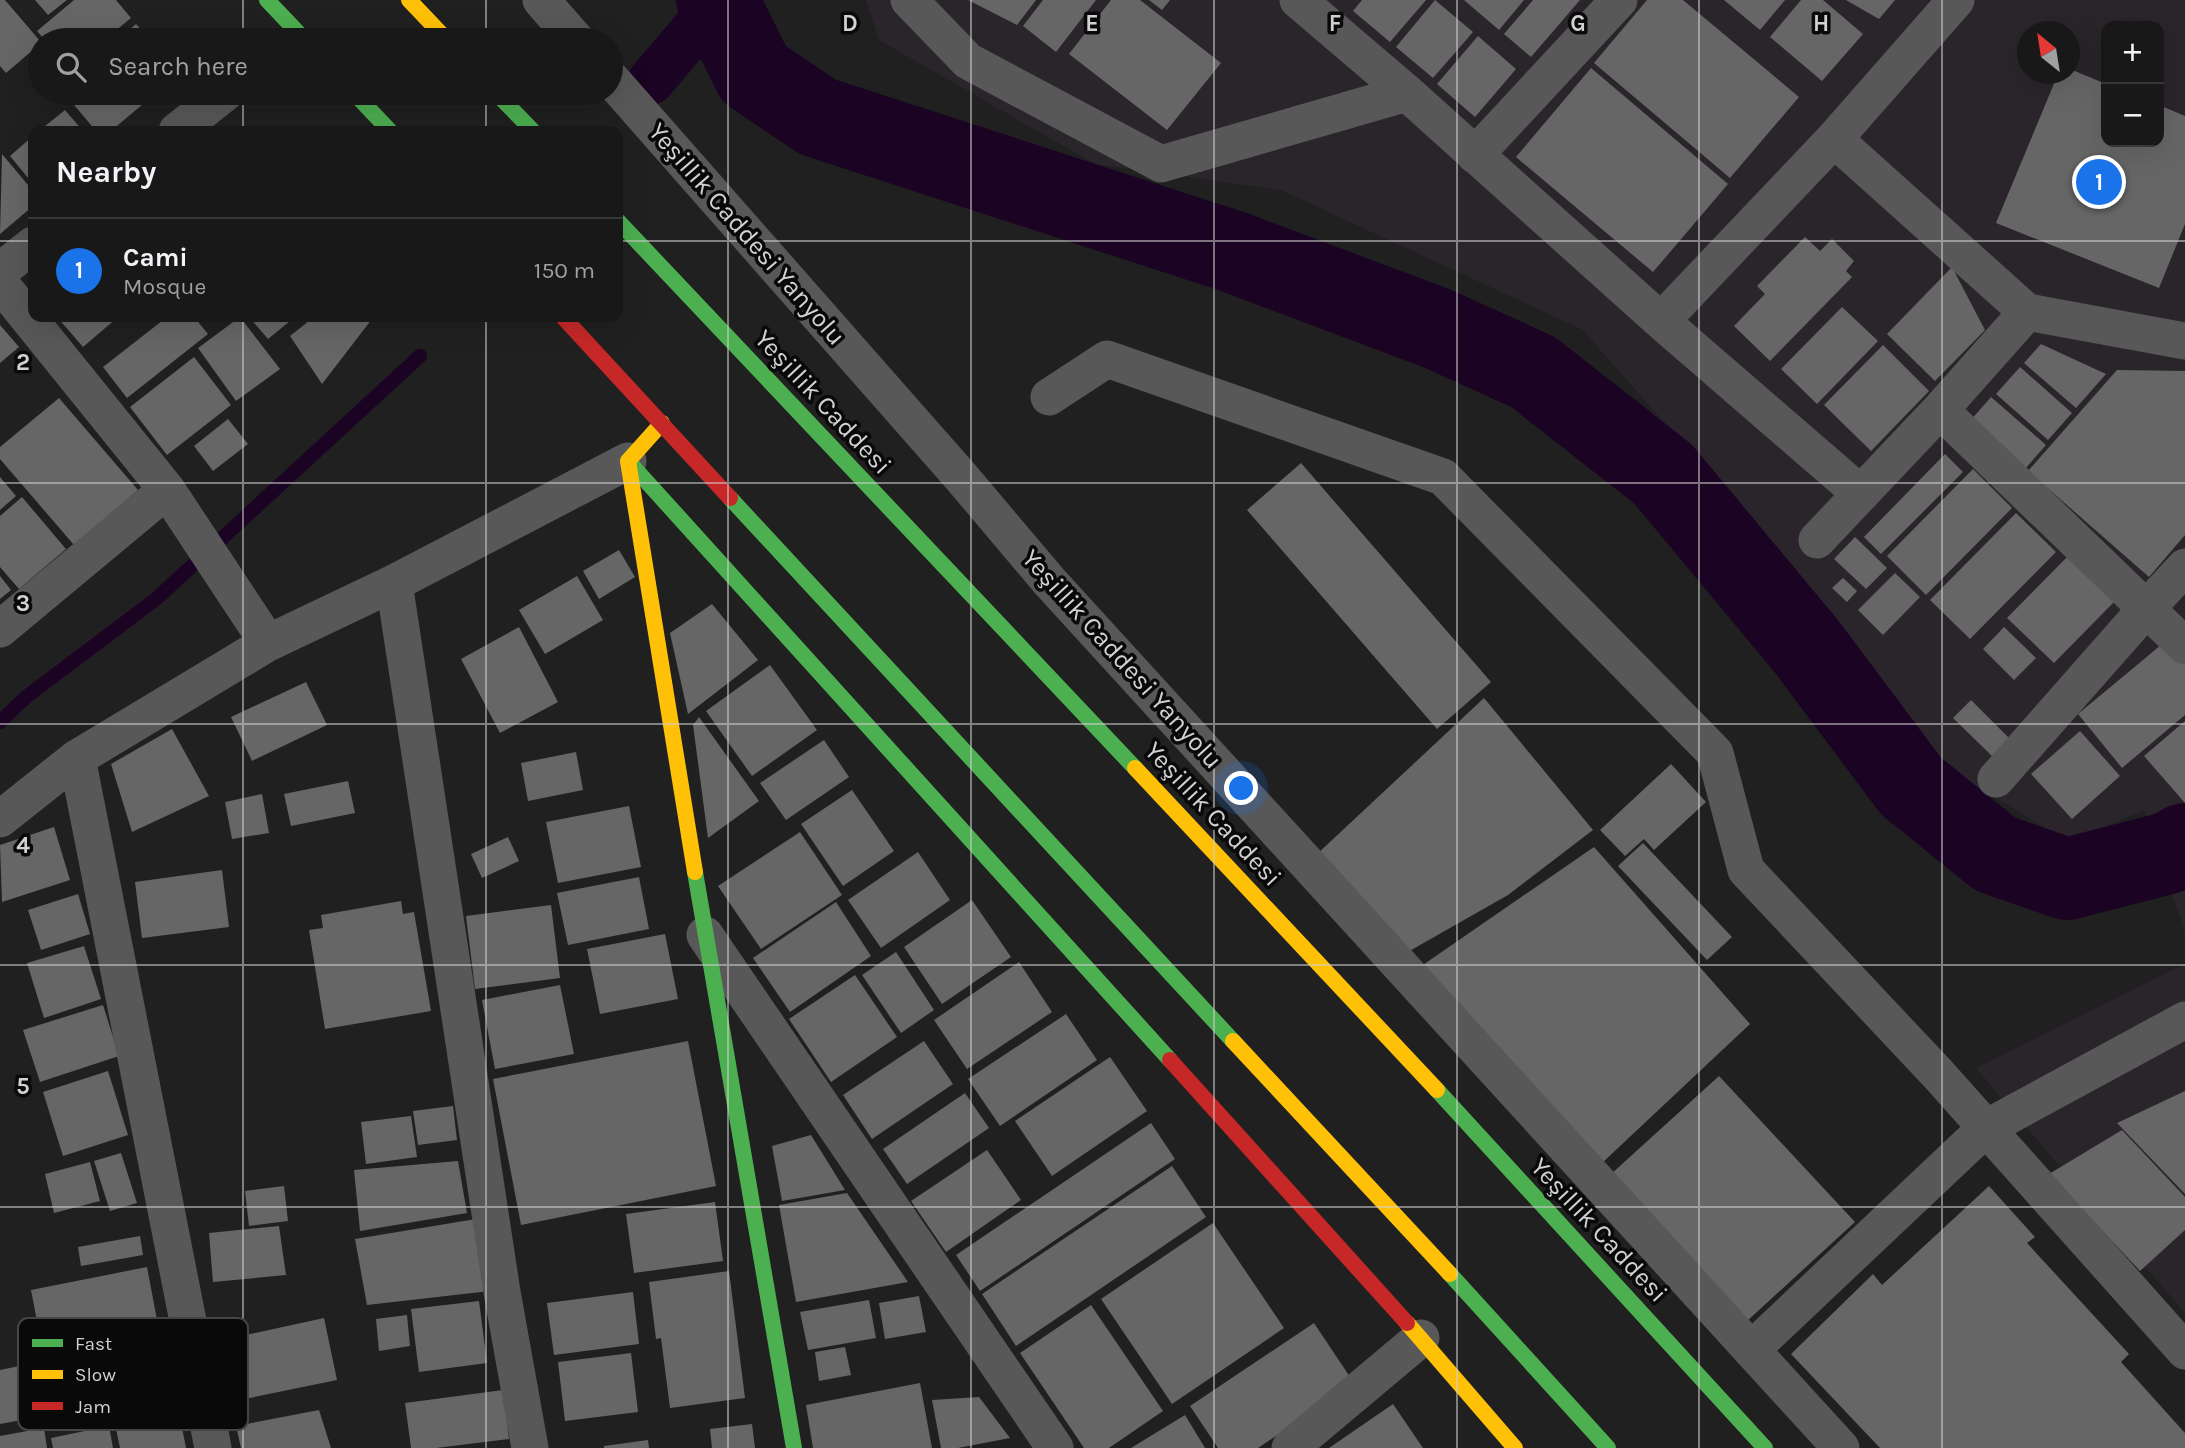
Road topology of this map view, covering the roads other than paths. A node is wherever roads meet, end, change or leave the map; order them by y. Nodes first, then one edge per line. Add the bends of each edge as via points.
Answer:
1 (267, 0) edge
2 (409, 0) edge
3 (541, 0) edge
4 (909, 0) edge
5 (1619, 0) edge
6 (1956, 0) edge
7 (1304, 2) edge
8 (291, 28) edge
9 (436, 28) edge
10 (566, 28) edge
11 (623, 93) edge
12 (1407, 93) junction
13 (210, 105) edge
14 (365, 105) edge
15 (508, 105) edge
16 (183, 126) edge
17 (385, 126) edge
18 (528, 126) edge
19 (1834, 139) junction
20 (1475, 155) junction
21 (623, 226) edge
22 (28, 249) edge
23 (0, 271) edge
24 (0, 283) edge
25 (2027, 312) junction
26 (28, 318) edge
27 (1661, 321) junction
28 (31, 322) edge
29 (568, 322) edge
30 (2185, 341) edge
31 (1049, 397) dead end
32 (1940, 410) junction
33 (662, 423) junction
34 (628, 461) junction
35 (167, 490) junction
36 (1861, 494) junction
37 (1817, 540) dead end
38 (2185, 568) edge
39 (394, 583) junction
40 (2145, 610) junction
41 (0, 629) edge
42 (268, 643) junction
43 (2185, 646) edge
44 (77, 758) junction
45 (1996, 779) dead end
46 (0, 819) edge
47 (705, 934) junction
48 (2185, 1020) edge
49 (1986, 1128) junction
50 (187, 1318) edge
51 (1421, 1338) junction
52 (1751, 1350) junction
53 (2185, 1351) edge
54 (209, 1430) edge
55 (213, 1448) edge
56 (530, 1448) edge
57 (794, 1448) edge
58 (1055, 1448) edge
59 (1290, 1448) edge
60 (1515, 1448) edge
61 (1608, 1448) edge
62 (1765, 1448) edge
63 (1841, 1448) edge

1 - 8 main road
2 - 9 main road
3 - 10 street
4 - 12 street via 968,61 1161,163
5 - 20 street
6 - 19 street
7 - 12 street
11 - 52 street, Yeşillik Caddesi Yanyolu via 1049,581
12 - 20 street
13 - 16 street
14 - 17 main road
15 - 18 main road
19 - 25 street
19 - 27 street
20 - 27 street
21 - 62 main road, Yeşillik Caddesi via 1335,979
22 - 23 street
24 - 26 street
25 - 30 street
25 - 32 street
27 - 36 street
28 - 35 street
29 - 33 main road
31 - 49 street via 1107,359 1443,477 1715,753 1745,870
32 - 36 street
32 - 40 street
33 - 34 main road
33 - 61 main road
34 - 39 street
34 - 47 main road
34 - 51 main road
35 - 41 street
35 - 42 street
36 - 37 street
38 - 40 street
39 - 42 street
39 - 56 street
40 - 43 street
40 - 45 street
42 - 44 street
44 - 46 street
44 - 50 street
47 - 57 main road
47 - 58 street
48 - 49 street
49 - 52 street
49 - 53 street
51 - 59 street
51 - 60 main road
52 - 63 street, Yeşillik Caddesi Yanyolu
54 - 55 street

